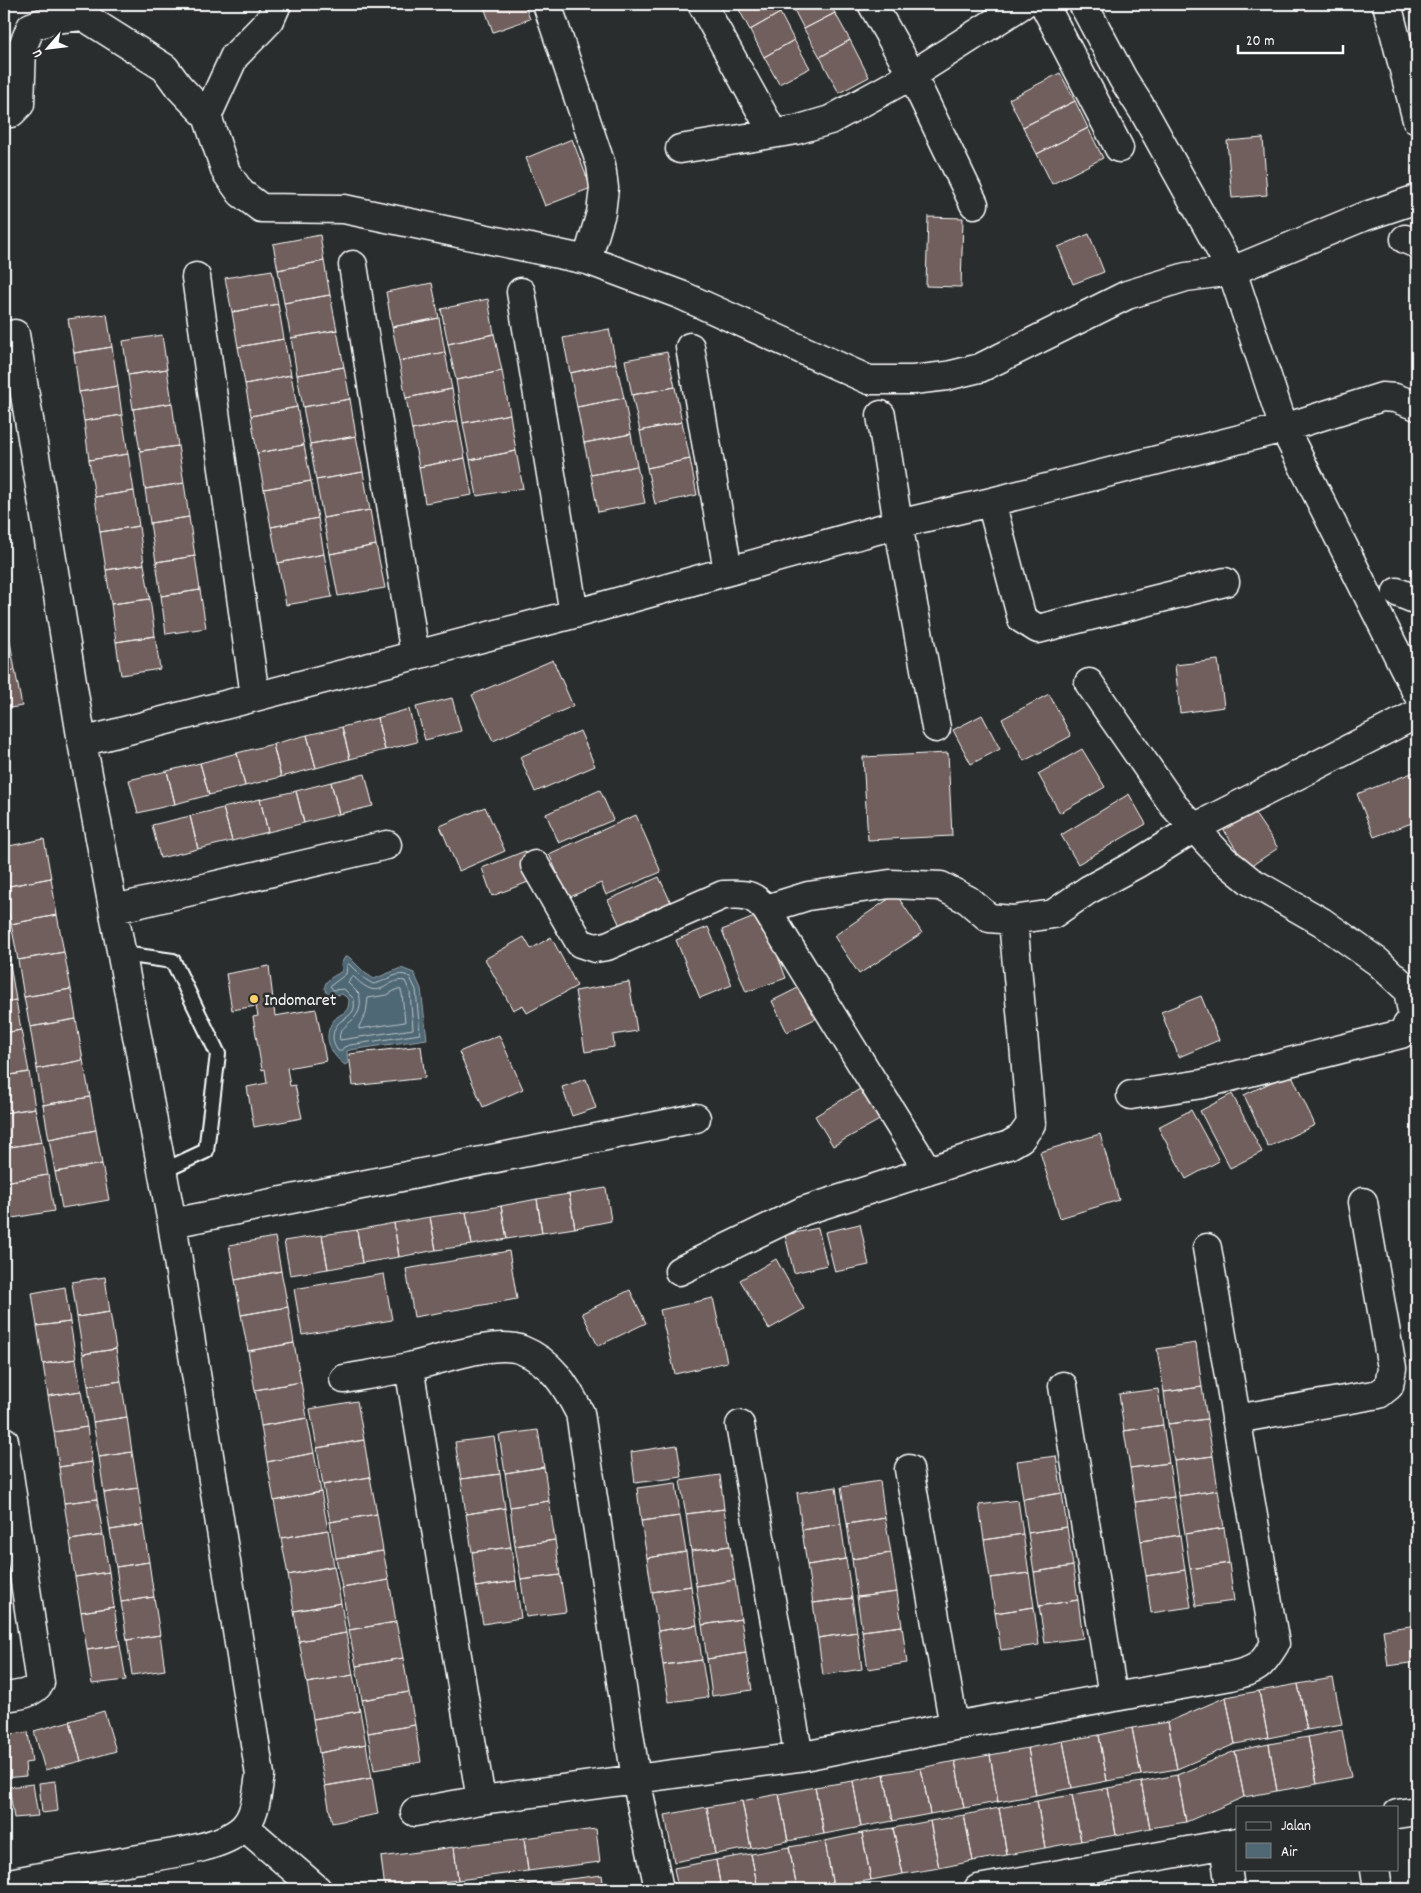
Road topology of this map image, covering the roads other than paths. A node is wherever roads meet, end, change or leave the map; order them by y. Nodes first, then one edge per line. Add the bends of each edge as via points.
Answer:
1 (277, 4) edge
2 (547, 4) edge
3 (702, 4) edge
4 (872, 4) edge
5 (1022, 4) edge
6 (1044, 4) edge
7 (1082, 4) edge
8 (1387, 4) edge
9 (82, 10) edge
10 (912, 75) junction
11 (4, 114) edge
12 (207, 116) junction
13 (1417, 120) edge
14 (773, 133) junction
15 (1120, 148) dead end
16 (680, 149) dead end
17 (1417, 199) edge
18 (974, 204) dead end
19 (587, 260) junction
20 (353, 265) dead end
21 (1232, 271) junction
22 (196, 277) dead end
23 (522, 292) dead end
24 (15, 334) dead end
25 (690, 347) dead end
26 (1417, 406) edge
27 (881, 415) dead end
28 (1284, 428) junction
29 (991, 502) junction
30 (898, 524) junction
31 (728, 572) junction
32 (1225, 582) dead end
33 (574, 614) junction
34 (415, 655) junction
35 (1088, 683) dead end
36 (1417, 693) edge
37 (255, 696) junction
38 (1417, 714) edge
39 (936, 728) dead end
40 (82, 742) junction
41 (1194, 828) junction
42 (387, 845) dead end
43 (535, 865) dead end
44 (115, 909) junction
45 (766, 909) junction
46 (1013, 920) junction
47 (123, 954) junction
48 (1132, 1094) dead end
49 (696, 1118) dead end
50 (163, 1170) junction
51 (928, 1171) junction
52 (1363, 1202) dead end
53 (172, 1223) junction
54 (1207, 1248) dead end
55 (679, 1271) dead end
56 (409, 1367) junction
57 (344, 1379) dead end
58 (1063, 1386) dead end
59 (1236, 1418) junction
60 (740, 1425) dead end
61 (4, 1441) edge
62 (909, 1469) dead end
63 (1113, 1696) junction
64 (4, 1697) edge
65 (954, 1726) junction
66 (799, 1757) junction
67 (636, 1779) junction
68 (481, 1800) junction
69 (1417, 1811) edge
70 (415, 1812) dead end
71 (1398, 1814) edge
72 (244, 1827) junction
73 (1230, 1843) edge
74 (1375, 1870) edge
75 (1046, 1883) edge
76 (4, 1884) edge
77 (317, 1889) edge
78 (659, 1889) edge
79 (978, 1889) edge
80 (1230, 1889) edge
81 (1378, 1889) edge

1 - 12 street via 270,20 234,57
2 - 19 street via 601,165 604,188 601,213
3 - 14 street
4 - 10 street
5 - 10 street
6 - 15 street
7 - 21 street
8 - 13 street
9 - 11 street via 32,27 22,48 20,104 11,113
9 - 12 street via 165,68
10 - 14 street via 830,120
10 - 18 street
12 - 19 street via 226,172 241,193 261,208 344,210
14 - 16 street
17 - 21 street via 1360,218
19 - 21 street via 682,295 868,380 913,380 980,368 1127,295 1186,277
20 - 34 street
21 - 28 street
22 - 37 street
23 - 33 street
24 - 40 street
25 - 31 street
26 - 28 street via 1382,397
27 - 30 street
28 - 29 street
28 - 36 street
29 - 30 street
29 - 32 street via 1022,619 1038,629
30 - 31 street
30 - 39 street
31 - 33 street
33 - 34 street
34 - 37 street
35 - 41 street via 1174,806
37 - 40 street
38 - 41 street
40 - 44 street
41 - 46 street via 1052,914
41 - 48 street via 1223,859 1250,881 1322,922 1378,962 1408,990 1413,1017 1402,1034 1202,1084
42 - 44 street
43 - 45 street via 580,943 595,948 607,946 723,895 743,894 757,899
44 - 47 street
45 - 46 street via 808,896 890,884 941,886 968,900 989,918
45 - 51 street
46 - 51 street via 1031,1124 1021,1138 1009,1145
47 - 50 street
47 - 50 lane via 173,961 218,1054 206,1151
49 - 53 street
50 - 53 street
51 - 55 street via 803,1212
52 - 59 street via 1392,1368 1389,1386 1379,1394
53 - 72 street via 260,1775 255,1807
54 - 59 street
56 - 57 street
56 - 67 street via 497,1346 521,1349 544,1363 564,1384 580,1413
56 - 68 street
58 - 63 street
59 - 63 street via 1275,1644 1264,1662 1250,1671
60 - 66 street
61 - 64 street via 40,1683 36,1690 27,1694
62 - 65 street
63 - 65 street
65 - 66 street
66 - 67 street
67 - 68 street
67 - 78 street
68 - 70 street
69 - 71 street
72 - 76 street via 231,1838 218,1843
72 - 77 street
73 - 75 street
73 - 80 street
74 - 81 street
75 - 79 street

